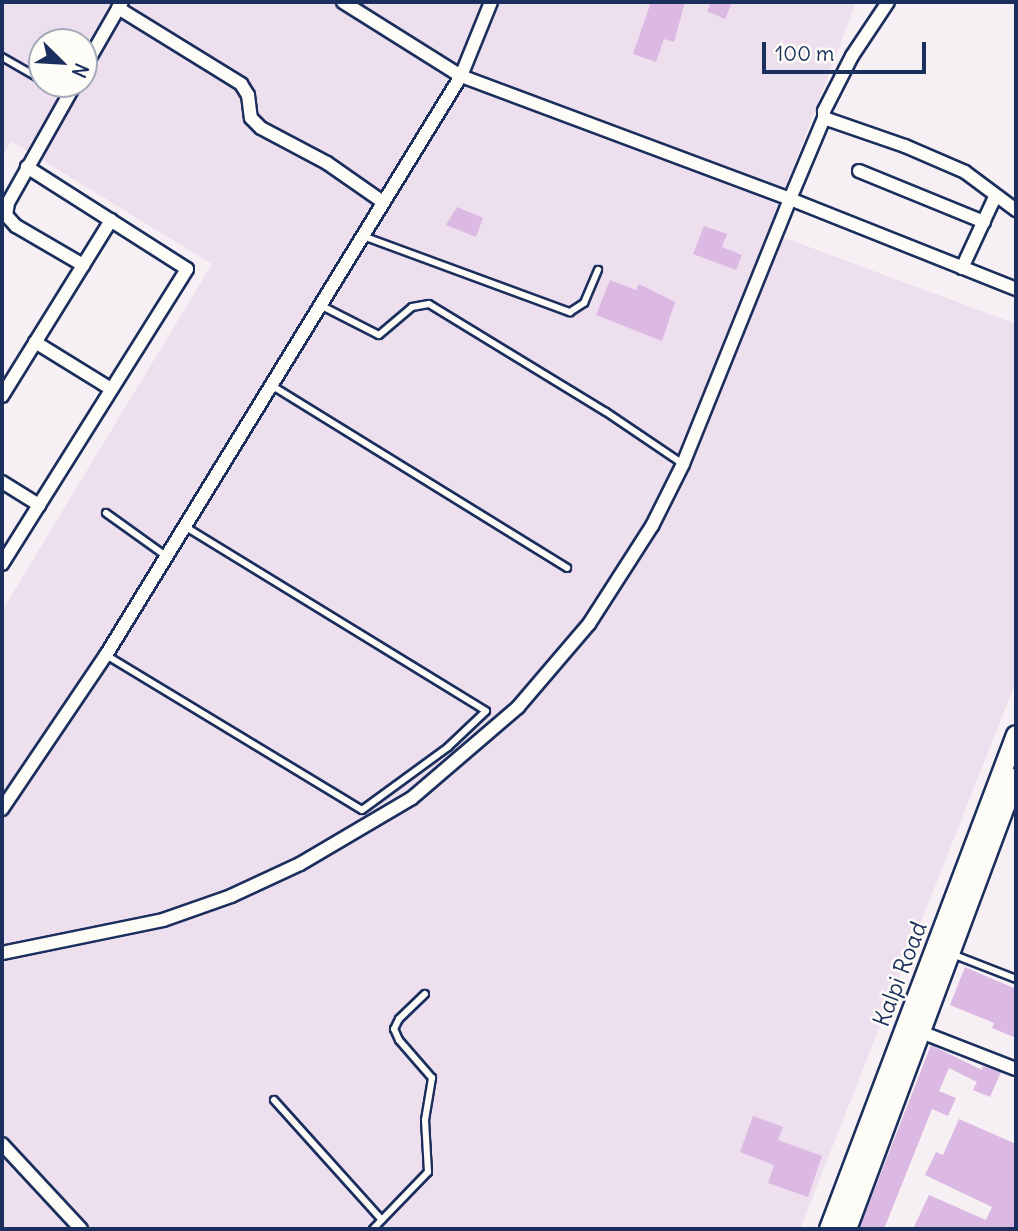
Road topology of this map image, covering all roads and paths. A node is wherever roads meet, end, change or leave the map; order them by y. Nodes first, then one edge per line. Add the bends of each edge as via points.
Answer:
1 (343, 2) edge
2 (491, 2) edge
3 (888, 2) edge
4 (120, 5) edge
5 (98, 44) edge
6 (2, 57) edge
7 (28, 72) edge
8 (461, 76) junction
9 (67, 98) edge
10 (824, 118) junction
11 (27, 167) junction
12 (859, 172) dead end
13 (995, 197) junction
14 (790, 199) junction
15 (383, 202) junction
16 (1016, 210) edge
17 (111, 220) junction
18 (984, 222) junction
19 (363, 236) junction
20 (83, 265) junction
21 (962, 268) junction
22 (598, 270) dead end
23 (1016, 289) edge
24 (320, 305) junction
25 (35, 342) junction
26 (271, 385) junction
27 (111, 390) junction
28 (2, 396) edge
29 (683, 464) junction
30 (2, 482) edge
31 (39, 505) junction
32 (106, 513) dead end
33 (184, 526) junction
34 (166, 556) junction
35 (2, 564) edge
36 (567, 568) dead end
37 (106, 655) junction
38 (1016, 735) edge
39 (1016, 778) edge
40 (2, 809) edge
41 (2, 953) edge
42 (950, 953) junction
43 (1016, 979) edge
44 (425, 994) dead end
45 (921, 1032) junction
46 (1016, 1069) edge
47 (274, 1100) dead end
48 (2, 1144) edge
49 (382, 1220) junction
50 (81, 1229) edge
51 (373, 1229) edge
52 (829, 1229) edge
53 (847, 1229) edge

1 - 8 street
2 - 8 street
3 - 10 street via 852,56
4 - 5 street
4 - 15 street via 241,84 248,95 251,118 261,128 327,163
6 - 7 lane
8 - 14 street
8 - 15 street
9 - 11 street
10 - 13 street via 954,167
10 - 14 street
11 - 17 street
11 - 20 street via 6,215 16,226
12 - 18 street
13 - 16 street
13 - 18 street
14 - 21 street
14 - 29 street
15 - 19 street
17 - 20 street
17 - 27 street via 187,269
18 - 21 street
19 - 22 lane via 570,312 584,303
19 - 24 street
20 - 25 street
21 - 23 street
24 - 26 street
24 - 29 lane via 379,335 412,307 429,304
25 - 27 street
25 - 28 street
26 - 33 street
26 - 36 lane
27 - 31 street
29 - 41 street via 623,575 559,662 518,707 412,798 343,841 231,896 163,920
30 - 31 street
31 - 35 street
32 - 34 lane
33 - 34 street
33 - 37 lane via 486,711 439,754 362,810
34 - 37 street
37 - 40 street
38 - 52 main road, Kalpi Road
39 - 42 main road, Kalpi Road
42 - 43 lane
42 - 45 main road, Kalpi Road
44 - 49 lane via 394,1029 432,1078 425,1120 428,1172
45 - 46 street
45 - 53 main road, Kalpi Road
47 - 49 lane
48 - 50 street
49 - 51 lane

